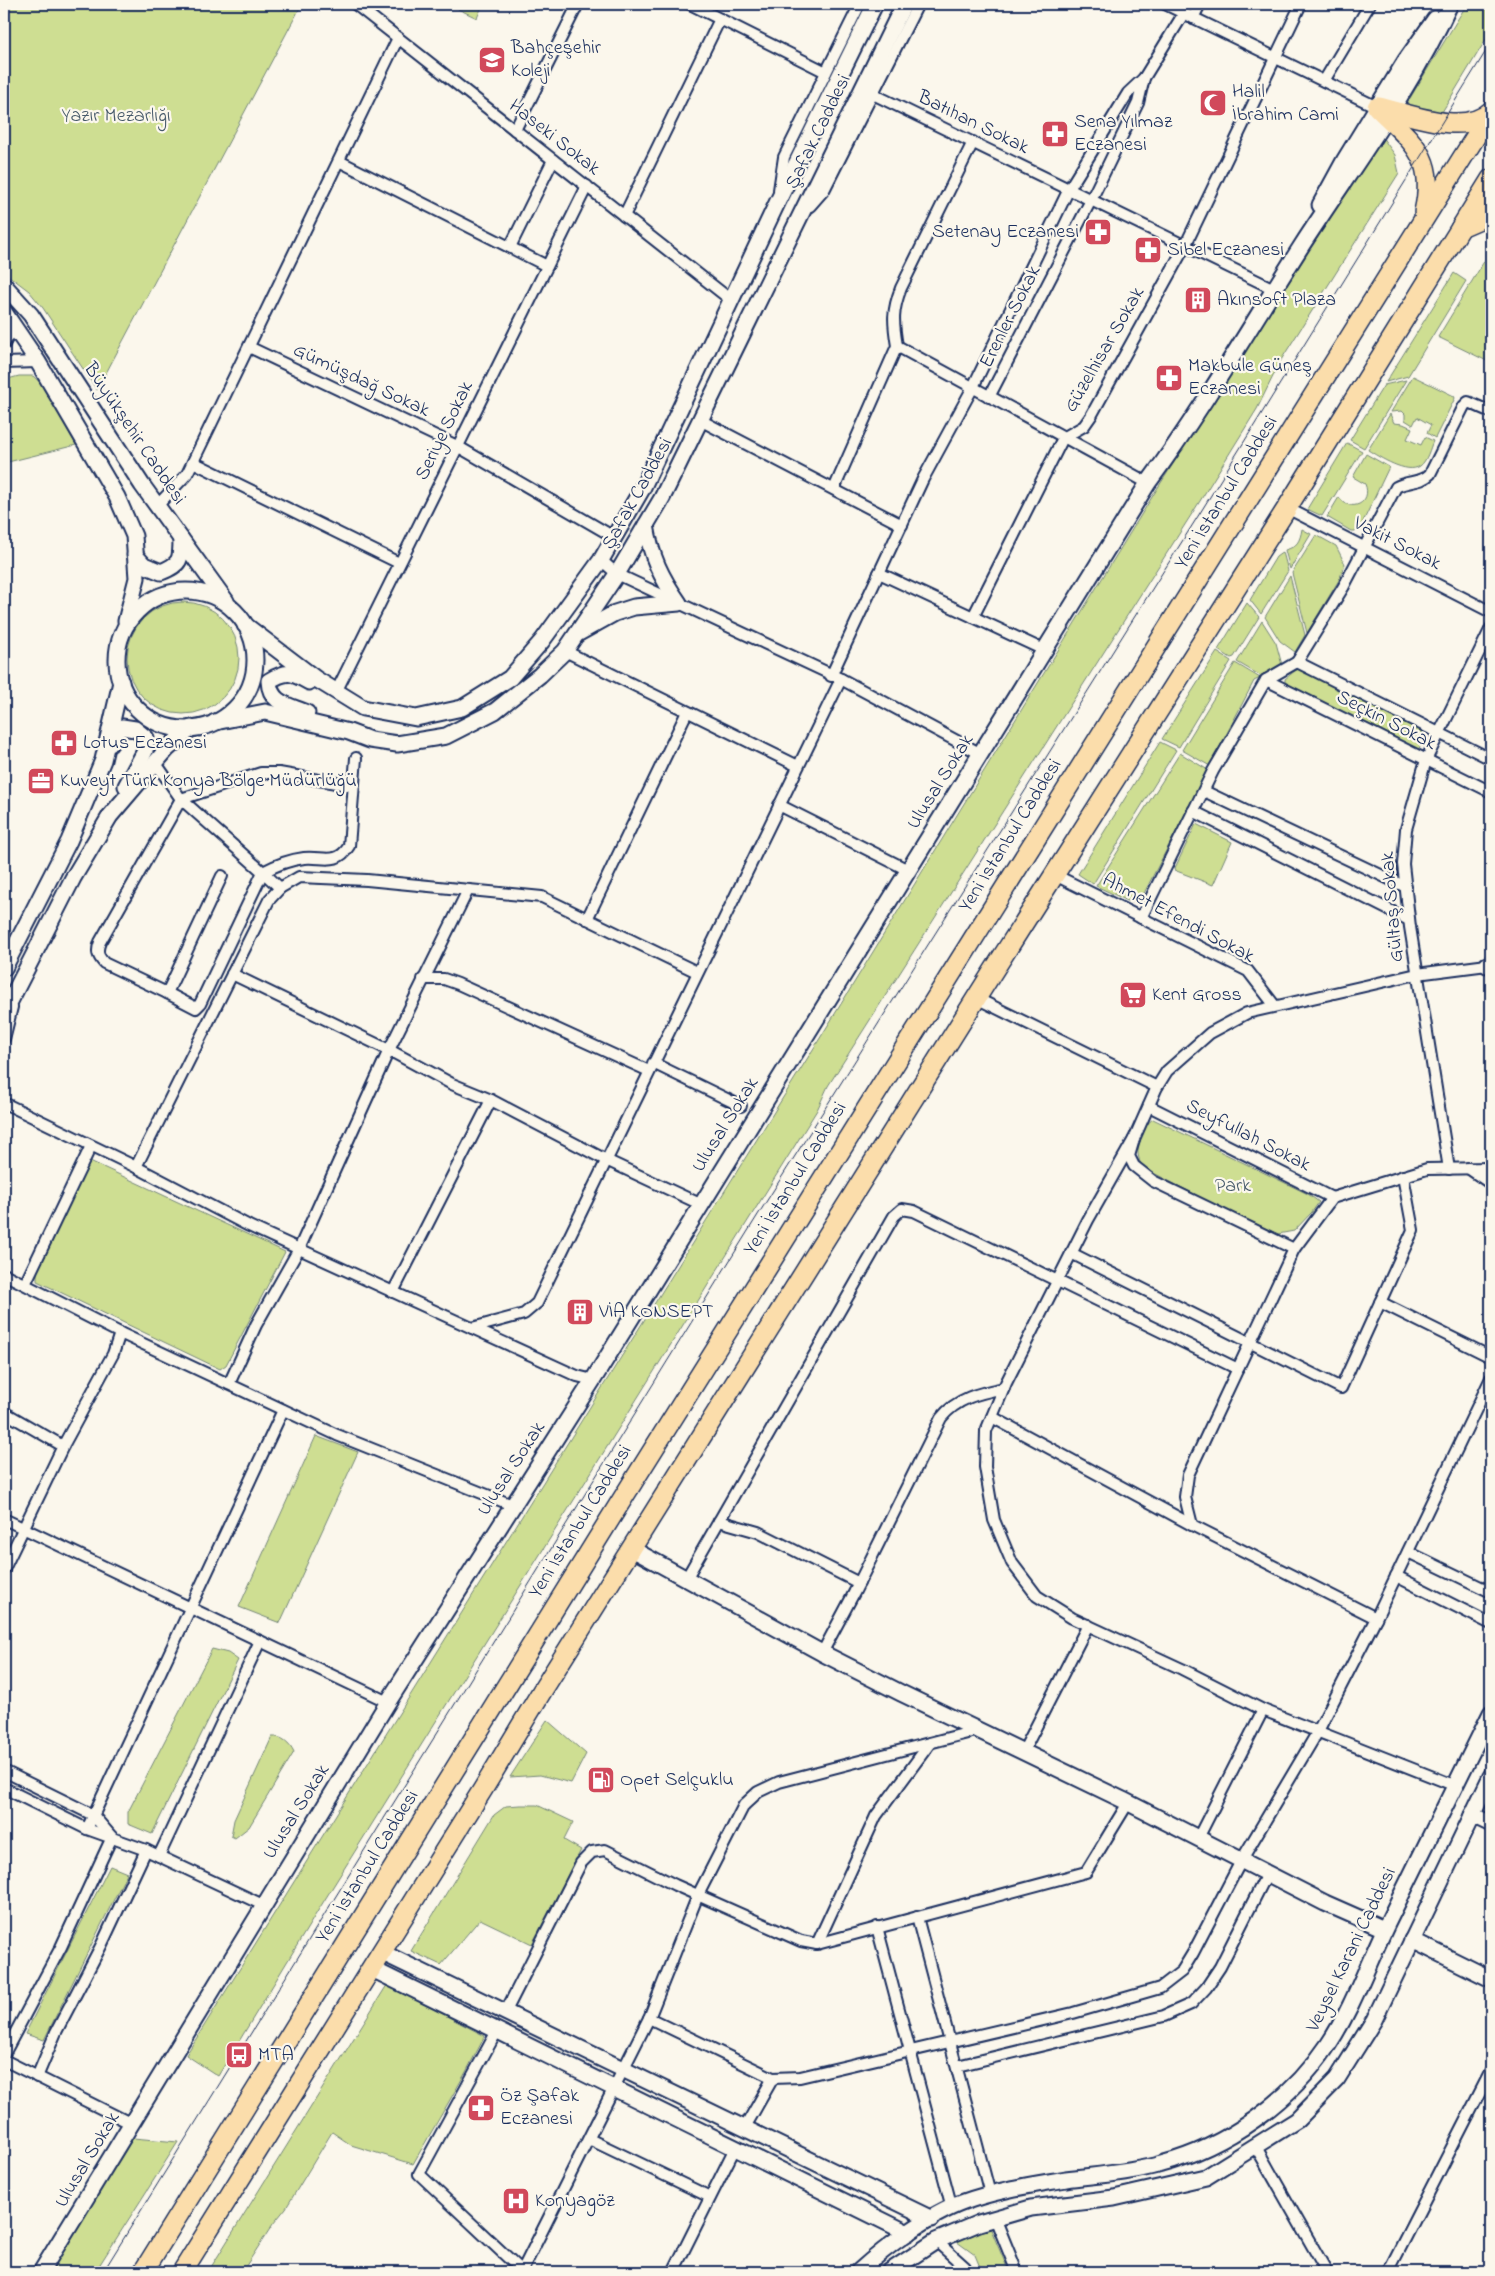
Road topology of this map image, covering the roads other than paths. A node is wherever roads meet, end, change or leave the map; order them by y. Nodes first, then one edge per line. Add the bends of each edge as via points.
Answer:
1 (355, 4) edge
2 (578, 4) edge
3 (690, 4) edge
4 (860, 4) edge
5 (875, 4) edge
6 (904, 4) edge
7 (918, 4) edge
8 (1200, 4) edge
9 (1302, 4) edge
10 (1370, 4) edge
11 (1449, 4) edge
12 (1171, 5) edge
13 (1189, 15) junction
14 (720, 19) junction
15 (398, 38) junction
16 (1275, 57) junction
17 (826, 72) junction
18 (1144, 78) junction
19 (1324, 81) junction
20 (872, 94) junction
21 (1385, 111) junction
22 (1491, 111) edge
23 (515, 130) junction
24 (973, 142) junction
25 (553, 160) junction
26 (339, 162) junction
27 (1491, 179) edge
28 (587, 186) junction
29 (1069, 189) junction
30 (1091, 200) junction
31 (776, 203) junction
32 (1491, 214) edge
33 (624, 216) junction
34 (799, 217) junction
35 (1422, 223) junction
36 (1461, 227) junction
37 (1303, 243) junction
38 (1185, 246) junction
39 (510, 247) junction
40 (547, 266) junction
41 (4, 285) edge
42 (1274, 289) junction
43 (731, 300) junction
44 (4, 312) edge
45 (15, 325) junction
46 (4, 344) edge
47 (897, 346) junction
48 (249, 347) junction
49 (4, 361) edge
50 (38, 362) junction
51 (972, 389) junction
52 (989, 398) junction
53 (1491, 412) edge
54 (700, 420) junction
55 (1063, 438) junction
56 (457, 446) junction
57 (193, 462) junction
58 (1148, 483) junction
59 (834, 489) junction
60 (156, 506) junction
61 (1287, 508) junction
62 (646, 524) junction
63 (902, 524) junction
64 (614, 536) junction
65 (181, 539) junction
66 (1365, 548) junction
67 (135, 554) junction
68 (601, 560) junction
69 (400, 563) junction
70 (879, 573) junction
71 (617, 574) junction
72 (679, 603) junction
73 (230, 607) junction
74 (1491, 612) edge
75 (973, 617) junction
76 (245, 625) junction
77 (124, 628) junction
78 (1491, 628) edge
79 (576, 635) junction
80 (565, 651) junction
81 (1046, 651) junction
82 (1297, 662) junction
83 (836, 678) junction
84 (1266, 680) junction
85 (121, 682) junction
86 (336, 692) junction
87 (688, 712) junction
88 (215, 722) junction
89 (191, 728) junction
90 (345, 730) junction
91 (1438, 733) junction
92 (981, 754) junction
93 (356, 758) dead end
94 (1491, 759) edge
95 (103, 760) junction
96 (1426, 760) junction
97 (155, 762) junction
98 (798, 766) junction
99 (353, 786) junction
100 (1204, 791) junction
101 (1491, 792) edge
102 (181, 798) junction
103 (779, 805) junction
104 (1193, 811) junction
105 (110, 816) junction
106 (910, 871) junction
107 (262, 872) junction
108 (1055, 875) junction
109 (222, 876) dead end
110 (1406, 887) junction
111 (280, 888) junction
112 (468, 890) junction
113 (1141, 918) junction
114 (587, 919) junction
115 (1409, 920) junction
116 (1490, 964) edge
117 (4, 968) edge
118 (697, 972) junction
119 (232, 974) junction
120 (1417, 974) junction
121 (424, 979) junction
122 (17, 987) junction
123 (167, 994) junction
124 (976, 998) junction
125 (1275, 1006) junction
126 (4, 1013) edge
127 (4, 1040) edge
128 (389, 1050) junction
129 (651, 1067) junction
130 (1158, 1087) junction
131 (492, 1100) junction
132 (4, 1103) edge
133 (741, 1106) dead end
134 (1149, 1106) junction
135 (1134, 1139) junction
136 (91, 1146) junction
137 (606, 1160) junction
138 (136, 1167) junction
139 (1468, 1168) junction
140 (1491, 1168) edge
141 (1449, 1169) junction
142 (1403, 1176) junction
143 (1491, 1184) edge
144 (1332, 1198) junction
145 (700, 1204) junction
146 (298, 1248) junction
147 (1294, 1249) junction
148 (1071, 1254) junction
149 (4, 1274) edge
150 (1057, 1281) junction
151 (25, 1284) junction
152 (393, 1292) junction
153 (1380, 1302) junction
154 (472, 1328) junction
155 (120, 1333) junction
156 (1250, 1344) junction
157 (1491, 1356) edge
158 (1238, 1370) junction
159 (1491, 1378) edge
160 (593, 1380) junction
161 (229, 1384) junction
162 (1004, 1388) junction
163 (283, 1410) junction
164 (4, 1412) edge
165 (992, 1418) junction
166 (63, 1446) junction
167 (512, 1505) junction
168 (4, 1519) edge
169 (719, 1521) junction
170 (1192, 1525) junction
171 (23, 1528) junction
172 (632, 1549) junction
173 (1408, 1552) junction
174 (4, 1569) edge
175 (1396, 1576) junction
176 (686, 1577) junction
177 (859, 1583) junction
178 (1491, 1592) edge
179 (190, 1608) junction
180 (1376, 1618) junction
181 (1491, 1624) edge
182 (1088, 1626) junction
183 (260, 1640) junction
184 (822, 1653) junction
185 (388, 1702) junction
186 (1263, 1710) junction
187 (1491, 1713) edge
188 (979, 1730) junction
189 (1317, 1733) junction
190 (930, 1743) junction
191 (1023, 1752) junction
192 (4, 1771) edge
193 (1491, 1776) edge
194 (1456, 1786) junction
195 (4, 1788) edge
196 (1128, 1803) junction
197 (93, 1815) junction
198 (1472, 1815) junction
199 (1491, 1824) edge
200 (87, 1829) junction
201 (112, 1837) junction
202 (1198, 1838) junction
203 (146, 1850) junction
204 (159, 1856) junction
205 (1241, 1861) junction
206 (1267, 1874) junction
207 (698, 1895) junction
208 (264, 1905) junction
209 (917, 1916) junction
210 (877, 1927) junction
211 (1384, 1930) junction
212 (1412, 1940) junction
213 (817, 1944) junction
214 (381, 1952) junction
215 (370, 1968) junction
216 (1491, 1979) edge
217 (505, 2013) junction
218 (650, 2018) junction
219 (4, 2030) edge
220 (497, 2031) junction
221 (14, 2035) junction
222 (952, 2042) junction
223 (911, 2052) junction
224 (4, 2054) edge
225 (4, 2060) edge
226 (958, 2066) junction
227 (623, 2069) junction
228 (1491, 2071) edge
229 (37, 2077) junction
230 (773, 2078) junction
231 (615, 2088) junction
232 (132, 2124) junction
233 (744, 2129) junction
234 (589, 2139) junction
235 (1256, 2147) junction
236 (735, 2148) junction
237 (990, 2194) junction
238 (710, 2197) junction
239 (952, 2208) junction
240 (932, 2218) junction
241 (995, 2218) junction
242 (908, 2233) junction
243 (936, 2241) junction
244 (41, 2272) edge
245 (143, 2272) edge
246 (182, 2272) edge
247 (524, 2272) edge
248 (673, 2272) edge
249 (858, 2272) edge
250 (889, 2272) edge
251 (968, 2272) edge
252 (1017, 2272) edge
253 (1327, 2272) edge
254 (1388, 2272) edge

1 - 15 street, Haseki Sokak
2 - 23 street
3 - 14 street
4 - 17 street
5 - 31 street, Şafak Caddesi
6 - 34 street, Şafak Caddesi
7 - 20 street
8 - 13 street, Erenler Sokak
9 - 16 street, Güzelhisar Sokak
10 - 19 street
11 - 21 street, Ulusal Sokak via 1418,42
12 - 13 street
13 - 16 street
13 - 18 street, Erenler Sokak
14 - 17 street
14 - 33 street
15 - 23 street, Haseki Sokak
15 - 26 street
16 - 19 street
16 - 38 street, Güzelhisar Sokak
17 - 31 street via 784,157
18 - 29 street via 1128,93
18 - 30 street, Erenler Sokak via 1138,103
19 - 21 street
20 - 24 street, Batıhan Sokak
20 - 34 street via 824,190
21 - 22 highway via 1459,123 1479,120
21 - 35 highway via 1415,145 1423,160 1428,189
21 - 37 street, Ulusal Sokak via 1342,187
21 - 37 street, Ulusal Sokak via 1344,161
22 - 35 highway, Yeni İstanbul Caddesi
23 - 25 street, Haseki Sokak
24 - 29 street, Batıhan Sokak
24 - 47 street via 901,288 894,307
25 - 28 street, Haseki Sokak
25 - 39 street
26 - 39 street
26 - 48 street
27 - 36 highway
28 - 33 street, Haseki Sokak
28 - 40 street, Seriye Sokak
29 - 30 street, Batıhan Sokak
29 - 51 street
30 - 38 street, Batıhan Sokak
30 - 52 street, Erenler Sokak
31 - 43 street, Şafak Caddesi
32 - 36 highway
33 - 43 street, Haseki Sokak
34 - 54 street, Şafak Caddesi
35 - 245 highway, Yeni İstanbul Caddesi via 636,1477
36 - 61 highway
37 - 42 street, Ulusal Sokak
38 - 42 street, Batıhan Sokak
38 - 55 street, Güzelhisar Sokak via 1091,416 1084,426
39 - 40 street
40 - 56 street, Seriye Sokak
41 - 60 street, Büyükşehir Caddesi via 31,315
42 - 58 street, Ulusal Sokak via 1183,436
43 - 64 street, Şafak Caddesi via 642,489
44 - 45 street, Büyükşehir Caddesi
45 - 46 street
45 - 50 street, Büyükşehir Caddesi
47 - 51 street
47 - 59 street
48 - 56 street, Gümüşdağ Sokak
48 - 57 street
49 - 50 street
50 - 67 street, Büyükşehir Caddesi via 117,497 134,536
51 - 52 street
51 - 63 street
52 - 55 street
53 - 66 street via 1468,402 1464,406 1430,474 1424,481 1402,483 1396,487
54 - 59 street
54 - 62 street, Şafak Caddesi
55 - 58 street
55 - 75 street
56 - 64 street, Gümüşdağ Sokak
56 - 69 street, Seriye Sokak
57 - 60 street via 187,474
57 - 69 street
58 - 81 street, Ulusal Sokak
59 - 63 street
60 - 65 street, Büyükşehir Caddesi
61 - 66 street, Vakit Sokak
61 - 108 highway
62 - 71 street, Şafak Caddesi
62 - 72 street via 661,577
63 - 70 street
64 - 68 street, Şafak Caddesi
65 - 67 street via 181,556 177,565 161,572 144,565
65 - 73 street, Büyükşehir Caddesi
66 - 74 street, Vakit Sokak
66 - 82 street
67 - 77 street, Büyükşehir Caddesi via 137,578
68 - 71 street
68 - 86 street, Şafak Caddesi via 542,641 510,678 462,708 416,718 363,708
69 - 86 street, Seriye Sokak
70 - 75 street
70 - 83 street
71 - 72 street
71 - 79 street, Şafak Caddesi
72 - 79 street via 634,607 615,613
72 - 83 street
73 - 76 street
73 - 77 street via 206,594 172,592 136,611
75 - 81 street
76 - 86 street, Şafak Caddesi
76 - 88 street via 254,647 254,671 246,693 232,712
77 - 85 street via 117,648
78 - 91 street, Gültaş Sokak
79 - 80 street, Şafak Caddesi
80 - 87 street
80 - 90 street, Şafak Caddesi via 495,711 446,736 396,744 370,740
81 - 92 street, Ulusal Sokak
82 - 84 street
82 - 91 street, Seçkin Sokak
83 - 92 street
83 - 98 street
84 - 96 street, Seçkin Sokak
84 - 100 street
85 - 89 street via 135,706 151,719 170,727
85 - 95 street
86 - 90 street via 294,674 282,673 269,681 271,696 278,702
87 - 98 street
87 - 114 street
88 - 89 street
88 - 90 street, Şafak Caddesi via 265,712
89 - 97 street
91 - 94 street, Seçkin Sokak
91 - 96 street, Gültaş Sokak
92 - 106 street, Ulusal Sokak
93 - 99 street
95 - 105 street via 116,732 122,727 134,729 146,738 145,750
95 - 117 street via 69,842
96 - 101 street, Seçkin Sokak
96 - 110 street, Gültaş Sokak via 1406,829 1403,864
97 - 102 street
97 - 105 street
98 - 103 street
99 - 102 street via 261,773
99 - 107 street via 349,846 344,855 332,859 304,858 281,862
100 - 104 street
100 - 110 street
102 - 107 street
102 - 123 street via 97,950 104,964
103 - 106 street
103 - 118 street
104 - 113 street
104 - 115 street
105 - 122 street via 73,878
106 - 145 street, Ulusal Sokak
107 - 111 street
107 - 123 street via 200,1004 196,1008
108 - 113 street, Ahmet Efendi Sokak
108 - 124 highway
109 - 123 street
110 - 115 street, Gültaş Sokak
111 - 112 street via 299,877
111 - 119 street via 269,900
112 - 114 street via 542,897
112 - 121 street
113 - 125 street, Ahmet Efendi Sokak via 1248,971
114 - 118 street
115 - 120 street, Gültaş Sokak
116 - 120 street
118 - 129 street
119 - 128 street
119 - 138 street
120 - 125 street
120 - 141 street, Gültaş Sokak
121 - 128 street
121 - 129 street via 444,979 458,984
122 - 126 street
122 - 127 street
124 - 130 street
124 - 172 highway
125 - 130 street via 1247,1013 1210,1033 1167,1071
128 - 131 street via 452,1084
128 - 146 street
129 - 133 street
129 - 137 street
130 - 134 street
131 - 137 street
131 - 152 street
132 - 136 street
134 - 135 street
134 - 144 street, Seyfullah Sokak
135 - 147 street via 1129,1156 1134,1166 1152,1181
135 - 148 street
136 - 138 street
136 - 151 street
137 - 145 street
137 - 154 street via 537,1303 524,1314
138 - 146 street
139 - 140 street
139 - 141 street
139 - 143 street
141 - 142 street via 1427,1169
142 - 144 street
142 - 153 street via 1413,1230
144 - 147 street
145 - 160 street, Ulusal Sokak
146 - 152 street
146 - 161 street via 256,1325
147 - 156 street
148 - 150 street
148 - 156 street
149 - 151 street
150 - 158 street
150 - 162 street
150 - 169 street via 902,1208
151 - 155 street
152 - 154 street
153 - 156 street via 1341,1388
153 - 157 street
154 - 160 street via 577,1376
155 - 161 street
155 - 166 street via 113,1354
156 - 158 street
158 - 170 street via 1188,1475 1185,1497
159 - 173 street
160 - 167 street, Ulusal Sokak
161 - 163 street
162 - 165 street
162 - 177 street via 973,1394 951,1407 941,1418
163 - 167 street
163 - 179 street
164 - 166 street
165 - 170 street
165 - 182 street via 986,1431 985,1467 994,1520 1012,1563 1038,1596
166 - 171 street
167 - 185 street, Ulusal Sokak
168 - 171 street
169 - 176 street
169 - 177 street via 758,1532
170 - 180 street
171 - 174 street
171 - 179 street
172 - 176 street
172 - 214 highway
173 - 175 street
173 - 178 street
175 - 180 street
175 - 181 street
176 - 184 street
177 - 184 street
179 - 183 street
179 - 197 street
180 - 189 street
182 - 186 street
182 - 191 street
183 - 185 street
183 - 204 street
184 - 188 street
185 - 208 street, Ulusal Sokak
186 - 189 street
186 - 202 street
187 - 194 street, Veysel Karani Caddesi
188 - 190 street
188 - 191 street
189 - 194 street
189 - 205 street
190 - 207 street via 779,1782 758,1792 744,1805
190 - 213 street via 876,1816
191 - 196 street
192 - 197 street
193 - 198 street
194 - 211 street, Veysel Karani Caddesi
195 - 200 street
196 - 202 street
196 - 209 street via 1086,1872
197 - 200 street
197 - 201 street
198 - 199 street
198 - 212 street
200 - 201 street
201 - 203 street
201 - 221 street via 61,1947
202 - 205 street
203 - 204 street
203 - 229 street
204 - 208 street
205 - 206 street
205 - 222 street via 1182,1971 1160,1988
206 - 211 street
206 - 226 street via 1220,1968 1191,2004 1164,2016
207 - 213 street via 800,1941
207 - 217 street via 605,1850 592,1852 581,1863
207 - 218 street
208 - 232 street, Ulusal Sokak
209 - 210 street
209 - 222 street
210 - 213 street
210 - 223 street
211 - 237 street, Veysel Karani Caddesi via 1355,1996 1328,2045 1295,2085 1235,2132 1199,2152 1159,2165
212 - 216 street
212 - 235 street via 1374,2020 1337,2079 1297,2120
214 - 215 highway
214 - 217 street
215 - 220 street
215 - 246 highway
217 - 227 street
218 - 227 street
218 - 230 street
219 - 221 street
220 - 231 street
220 - 247 street via 419,2174
221 - 224 street
222 - 223 street
222 - 226 street
223 - 230 street via 800,2077
223 - 239 street
225 - 229 street
226 - 237 street
227 - 231 street
227 - 233 street
228 - 254 street
229 - 232 street
230 - 233 street
231 - 234 street
231 - 236 street
232 - 244 street, Ulusal Sokak
233 - 240 street
234 - 238 street
234 - 247 street
235 - 241 street via 1206,2178 1114,2198 1031,2208
235 - 253 street
236 - 238 street
236 - 242 street
237 - 239 street, Veysel Karani Caddesi
238 - 248 street
239 - 240 street, Veysel Karani Caddesi
240 - 242 street, Veysel Karani Caddesi
241 - 243 street
241 - 252 street
242 - 249 street, Veysel Karani Caddesi via 884,2248
243 - 250 street
243 - 251 street

